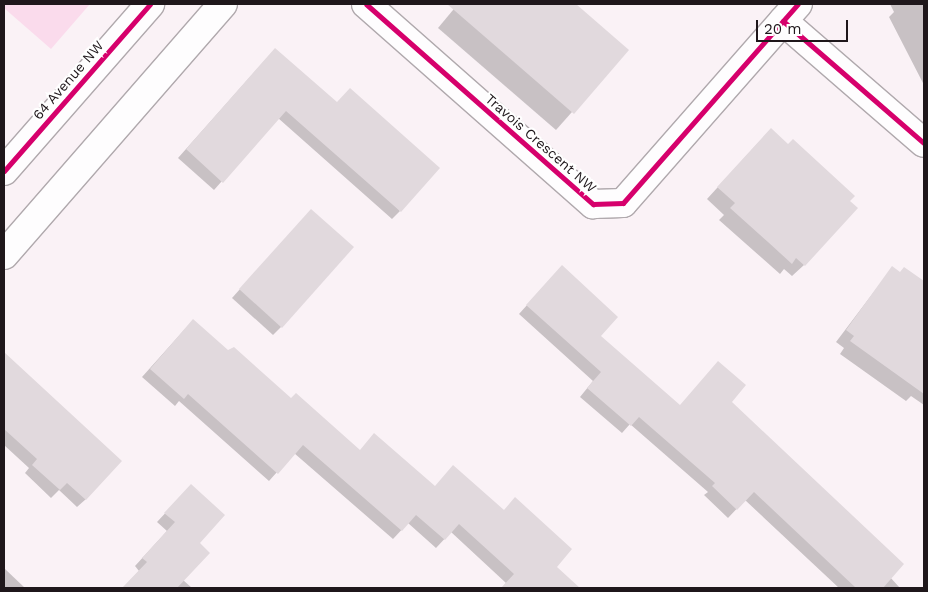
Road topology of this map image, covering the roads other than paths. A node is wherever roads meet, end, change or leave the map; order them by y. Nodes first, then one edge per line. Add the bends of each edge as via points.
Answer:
1 (150, 4) edge
2 (224, 4) edge
3 (366, 4) edge
4 (790, 13) edge
5 (924, 143) edge
6 (4, 172) edge
7 (4, 255) edge

1 - 6 street, 64 Avenue NW
2 - 7 street
3 - 4 street, Travois Crescent NW via 593,204 623,203
4 - 5 street

